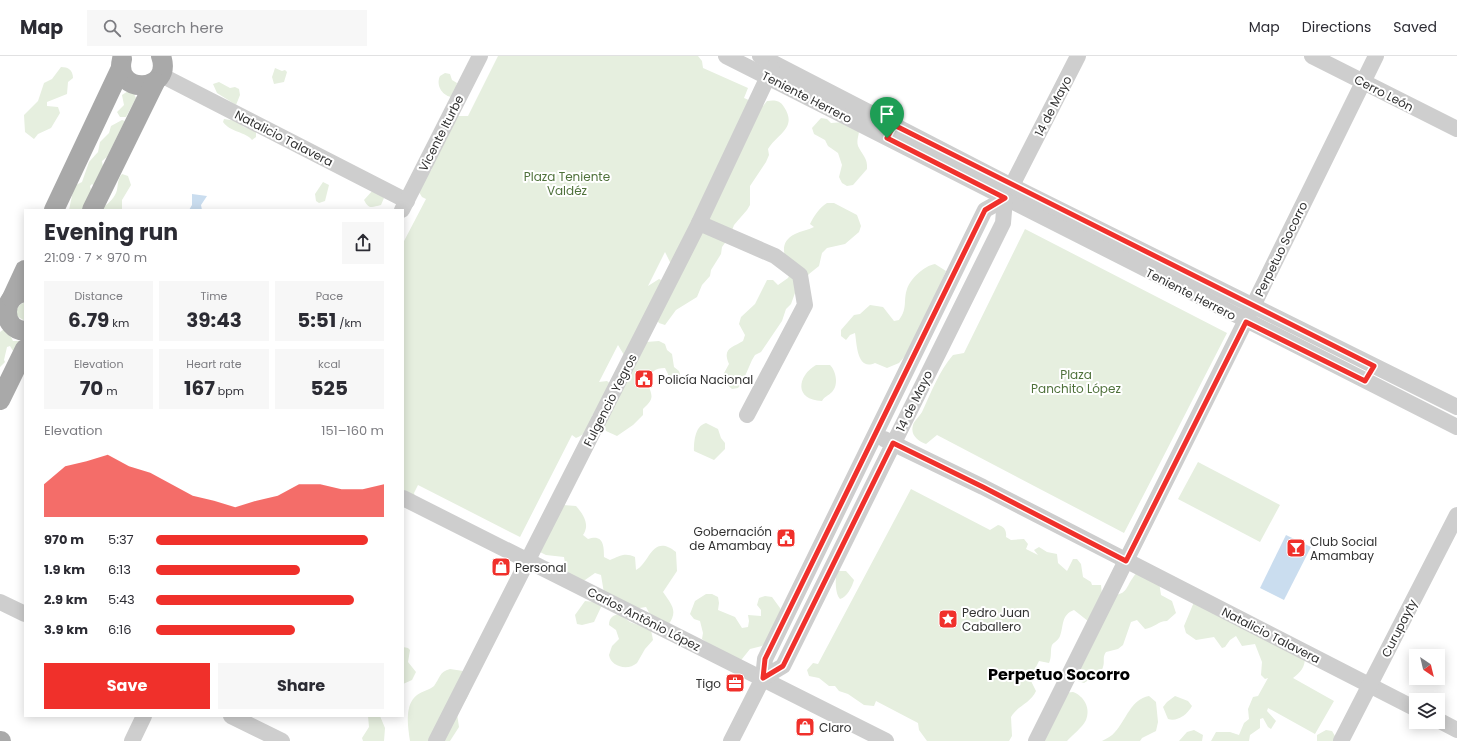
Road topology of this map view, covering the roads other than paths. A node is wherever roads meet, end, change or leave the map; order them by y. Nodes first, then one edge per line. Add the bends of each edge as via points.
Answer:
1 (480, 56) edge
2 (726, 56) edge
3 (760, 56) edge
4 (1078, 56) edge
5 (1312, 56) edge
6 (1376, 56) edge
7 (122, 59) edge
8 (774, 66) edge
9 (161, 67) edge
10 (1363, 82) junction
11 (1457, 129) edge
12 (1009, 192) junction
13 (404, 206) edge
14 (54, 209) edge
15 (92, 209) edge
16 (699, 223) junction
17 (1128, 252) junction
18 (24, 272) edge
19 (9, 304) edge
20 (1253, 306) junction
21 (1246, 322) junction
22 (24, 332) edge
23 (24, 351) edge
24 (1374, 366) junction
25 (1365, 381) junction
26 (0, 400) edge
27 (1457, 407) edge
28 (747, 415) dead end
29 (1457, 427) edge
30 (875, 435) junction
31 (893, 443) junction
32 (404, 498) edge
33 (1457, 515) edge
34 (529, 561) junction
35 (1126, 561) junction
36 (0, 602) edge
37 (24, 614) edge
38 (763, 678) junction
39 (1369, 686) junction
40 (1409, 706) edge
41 (144, 717) edge
42 (233, 717) edge
43 (1445, 724) edge
44 (1457, 730) edge
45 (132, 741) edge
46 (282, 741) edge
47 (436, 741) edge
48 (732, 741) edge
49 (886, 741) edge
50 (1036, 741) edge
51 (1342, 741) edge

1 - 13 street, Vicente Iturbe
2 - 8 street, Teniente Herrero
3 - 8 street, Teniente Herrero
4 - 12 street, 14 de Mayo
5 - 10 street, Cerro León
6 - 10 street, Perpetuo Socorro
7 - 9 main road via 124,75 132,84 144,86
7 - 14 main road
8 - 12 street, Teniente Herrero via 890,132
8 - 16 street, Fulgencio Yegros
9 - 13 street, Natalicio Talavera
9 - 15 main road
10 - 11 street, Cerro León
10 - 20 street, Perpetuo Socorro
12 - 17 street, Teniente Herrero
12 - 30 street, 14 de Mayo via 985,210
12 - 31 street, 14 de Mayo via 1003,223
16 - 28 street via 775,256 800,275 805,305
16 - 34 street, Fulgencio Yegros
17 - 20 street, Teniente Herrero
17 - 21 street, Teniente Herrero
18 - 19 main road
19 - 22 main road via 8,319 11,325
20 - 21 street, Perpetuo Socorro
20 - 24 street, Teniente Herrero
21 - 25 street, Teniente Herrero
21 - 35 street, Perpetuo Socorro
23 - 26 main road
24 - 25 street
24 - 27 street, Teniente Herrero
25 - 29 street, Teniente Herrero
30 - 31 street, Natalicio Talavera
30 - 38 street, 14 de Mayo via 765,659
31 - 35 street, Natalicio Talavera
31 - 38 street, 14 de Mayo via 783,666
32 - 34 street, Carlos Antônio López
33 - 39 street, Curupayty
34 - 38 street, Carlos Antônio López
34 - 47 street, Fulgencio Yegros
35 - 39 street, Natalicio Talavera
35 - 50 street, Perpetuo Socorro
36 - 37 street
38 - 48 street, 14 de Mayo
38 - 49 street, Carlos Antônio López
39 - 40 street, Natalicio Talavera
39 - 51 street, Curupayty
41 - 45 street
42 - 46 street
43 - 44 street

